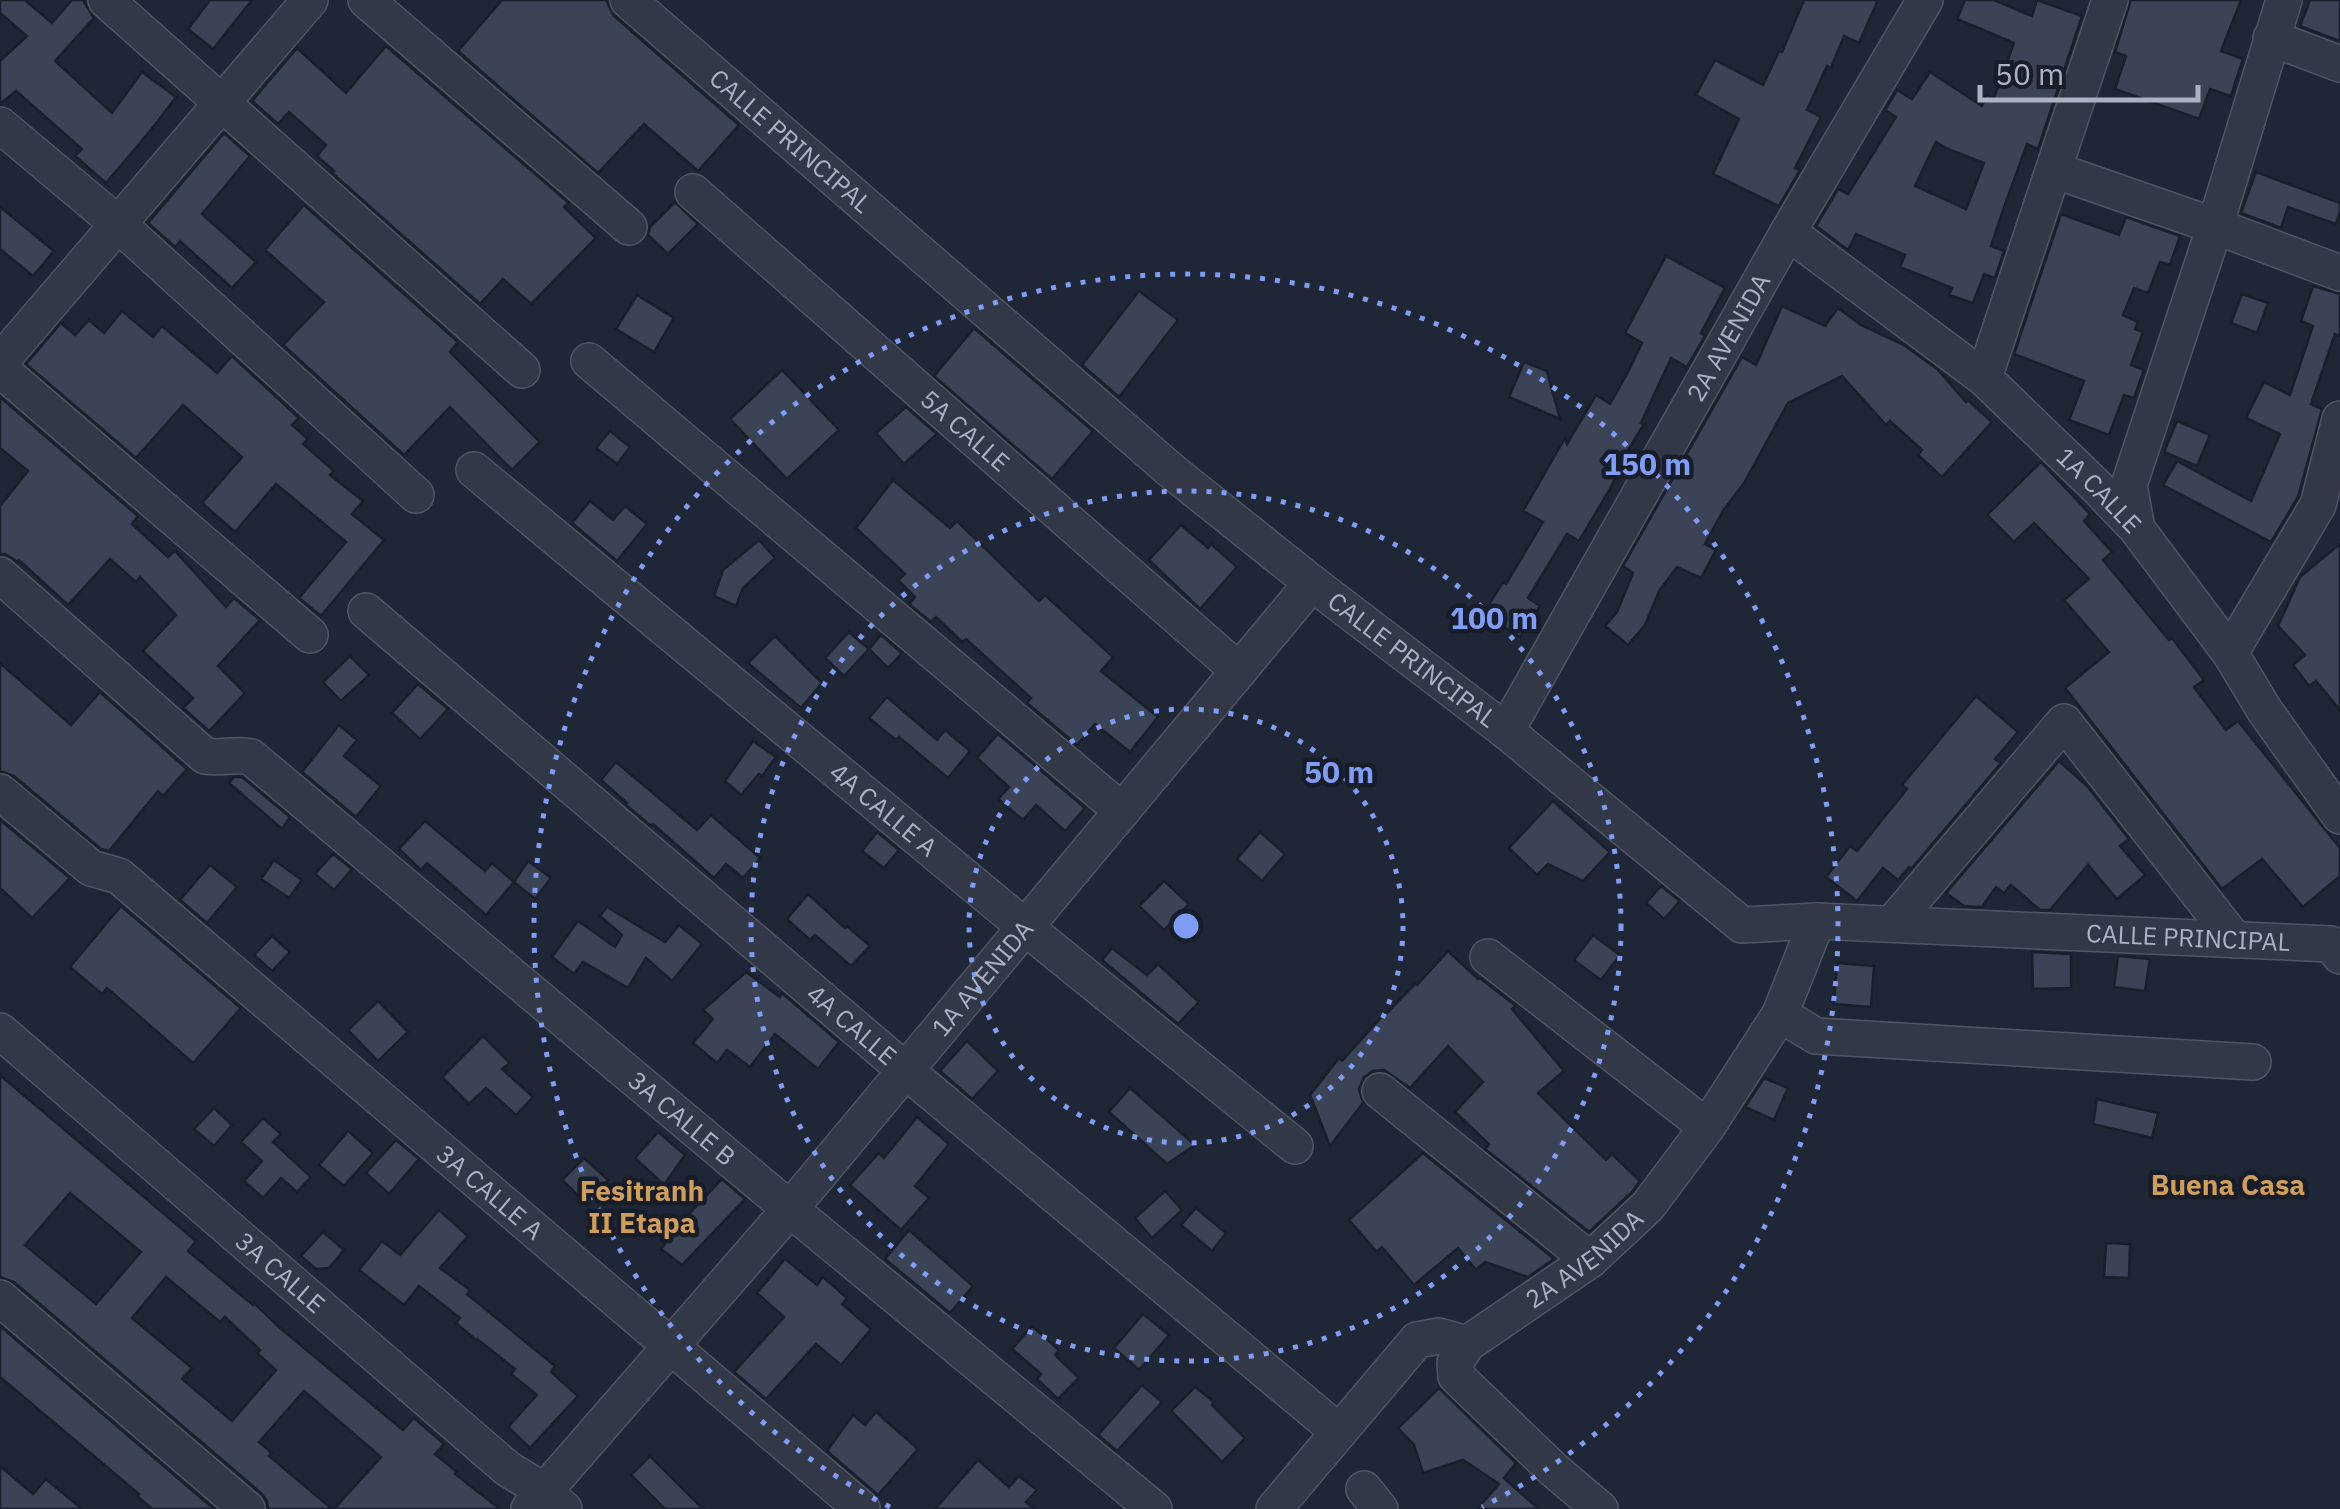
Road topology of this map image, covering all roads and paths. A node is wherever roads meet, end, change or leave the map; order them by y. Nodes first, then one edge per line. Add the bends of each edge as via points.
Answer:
1 (106, 0) edge
2 (310, 0) edge
3 (366, 0) edge
4 (628, 0) edge
5 (1924, 0) edge
6 (2284, 0) edge
7 (2096, 5) edge
8 (2272, 38) junction
9 (2340, 64) edge
10 (222, 103) junction
11 (0, 125) edge
12 (2054, 170) junction
13 (693, 192) dead end
14 (118, 224) junction
15 (2214, 226) junction
16 (629, 228) dead end
17 (1788, 232) junction
18 (2340, 273) edge
19 (590, 360) dead end
20 (0, 366) edge
21 (522, 370) dead end
22 (1984, 378) junction
23 (2340, 419) edge
24 (474, 470) dead end
25 (2113, 486) junction
26 (416, 495) dead end
27 (2329, 516) edge
28 (0, 575) edge
29 (1312, 583) junction
30 (366, 612) dead end
31 (310, 636) dead end
32 (2230, 653) junction
33 (1239, 671) junction
34 (1506, 731) junction
35 (0, 792) edge
36 (1122, 812) junction
37 (2340, 816) edge
38 (1816, 921) junction
39 (1892, 924) junction
40 (1026, 927) junction
41 (2235, 940) junction
42 (2337, 942) edge
43 (1488, 957) dead end
44 (1780, 1014) junction
45 (0, 1031) edge
46 (2253, 1062) dead end
47 (906, 1071) junction
48 (1380, 1091) dead end
49 (1708, 1126) junction
50 (1296, 1146) dead end
51 (790, 1209) junction
52 (1590, 1260) junction
53 (0, 1298) edge
54 (1467, 1344) junction
55 (672, 1346) junction
56 (1339, 1432) junction
57 (546, 1503) edge
58 (247, 1509) edge
59 (862, 1509) edge
60 (1154, 1509) edge
61 (1274, 1509) edge
62 (1600, 1509) edge

1 - 10 street
2 - 10 street
3 - 16 street
4 - 29 street, CALLE PRINCIPAL via 1174,474
5 - 17 street, 2A AVENIDA
6 - 8 street
7 - 12 street
8 - 9 street
8 - 15 street
10 - 14 street
10 - 21 street
11 - 14 street
12 - 15 street
12 - 22 street
13 - 33 street, 5A CALLE
14 - 20 street
14 - 26 street
15 - 18 street
15 - 25 street
17 - 22 street, 1A CALLE
17 - 34 street, 2A AVENIDA
19 - 36 street
20 - 31 street
22 - 25 street, 1A CALLE
23 - 27 street
24 - 40 street, 4A CALLE A
25 - 32 street, 1A CALLE via 2137,530
27 - 32 street
28 - 51 street, 3A CALLE B via 205,756 250,757
29 - 33 street, 1A AVENIDA
29 - 34 street, CALLE PRINCIPAL
30 - 47 street, 4A CALLE
32 - 37 street, 1A CALLE
33 - 36 street, 1A AVENIDA
34 - 38 street, CALLE PRINCIPAL via 1742,925
35 - 55 street, 3A CALLE A via 91,868 119,876
36 - 40 street, 1A AVENIDA
38 - 39 street, CALLE PRINCIPAL
38 - 44 street, 2A AVENIDA
39 - 41 street, CALLE PRINCIPAL
39 - 41 street via 2064,722
40 - 47 street, 1A AVENIDA
40 - 50 street, 4A CALLE A
41 - 42 street, CALLE PRINCIPAL
43 - 49 street
44 - 46 street via 1816,1036
44 - 49 street, 2A AVENIDA
45 - 57 street, 3A CALLE
47 - 51 street, 1A AVENIDA
47 - 56 street, 4A CALLE
48 - 52 street
49 - 52 street, 2A AVENIDA via 1648,1206
51 - 55 street, 1A AVENIDA
51 - 60 street, 3A CALLE B
52 - 54 street, 2A AVENIDA
53 - 58 street
54 - 56 street via 1439,1336 1416,1340
54 - 62 street via 1455,1363 1456,1376
55 - 57 street, 1A AVENIDA
55 - 59 street, 3A CALLE A
56 - 61 street

